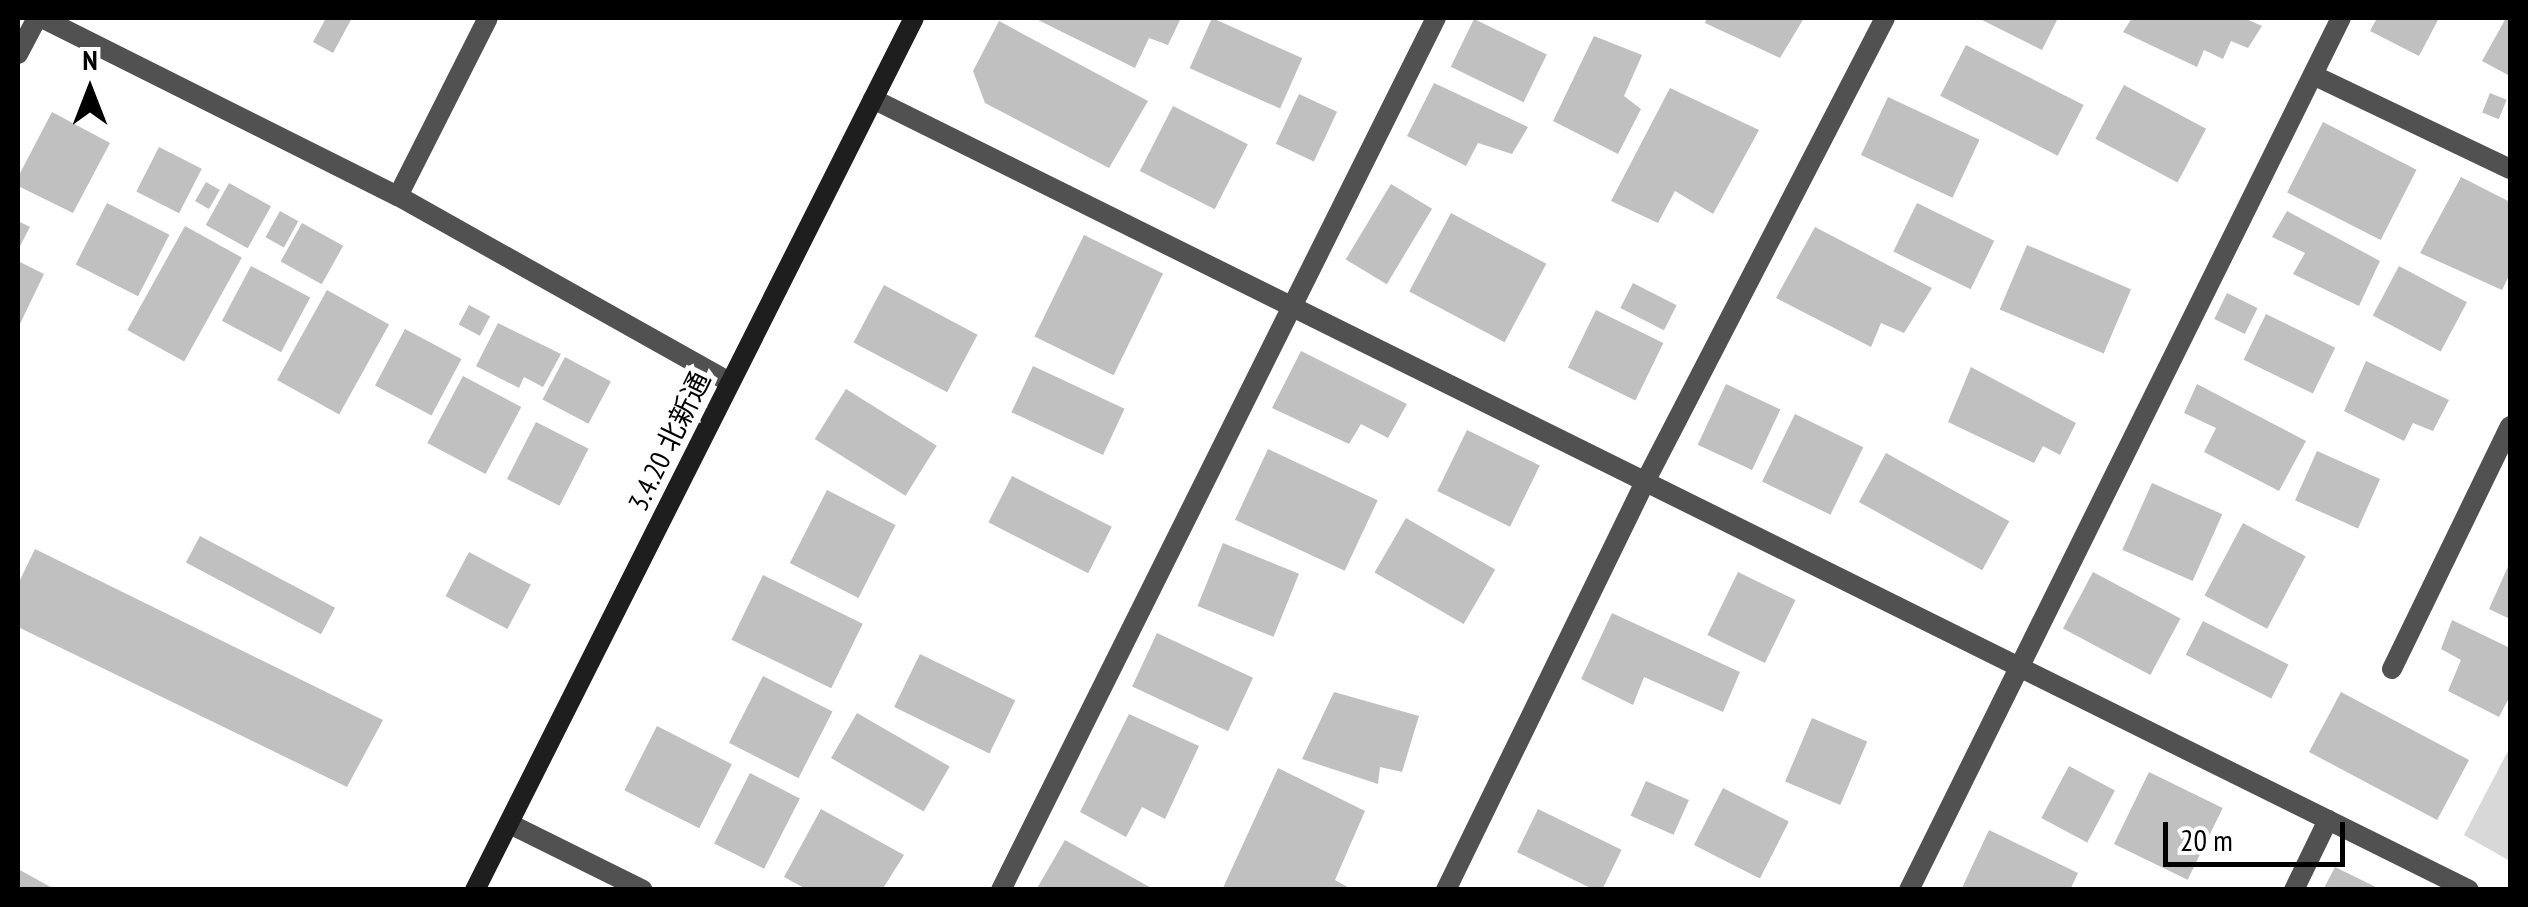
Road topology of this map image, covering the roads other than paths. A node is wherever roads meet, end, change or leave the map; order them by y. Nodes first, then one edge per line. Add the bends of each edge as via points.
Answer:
1 (39, 18) edge
2 (488, 18) edge
3 (914, 18) edge
4 (1436, 18) edge
5 (1885, 18) edge
6 (2341, 18) edge
7 (18, 54) edge
8 (2313, 74) junction
9 (873, 99) junction
10 (2510, 169) edge
11 (398, 196) junction
12 (1290, 306) junction
13 (729, 382) junction
14 (2510, 426) edge
15 (1646, 482) junction
16 (2020, 666) junction
17 (2392, 669) dead end
18 (2328, 820) junction
19 (510, 824) junction
20 (475, 890) edge
21 (643, 890) edge
22 (1001, 890) edge
23 (1446, 890) edge
24 (1909, 890) edge
25 (2294, 890) edge
26 (2469, 890) edge

1 - 7 street
1 - 11 street
2 - 11 street
3 - 9 street, 3.4.20 北新通
4 - 12 street
5 - 15 street
6 - 8 street
8 - 10 street
8 - 16 street
9 - 12 street
9 - 13 street, 3.4.20 北新通
11 - 13 street
12 - 15 street
12 - 22 street
13 - 19 street, 3.4.20 北新通
14 - 17 street
15 - 16 street
15 - 23 street
16 - 18 street
16 - 24 street
18 - 25 street
18 - 26 street
19 - 20 street, 3.4.20 北新通
19 - 21 street

